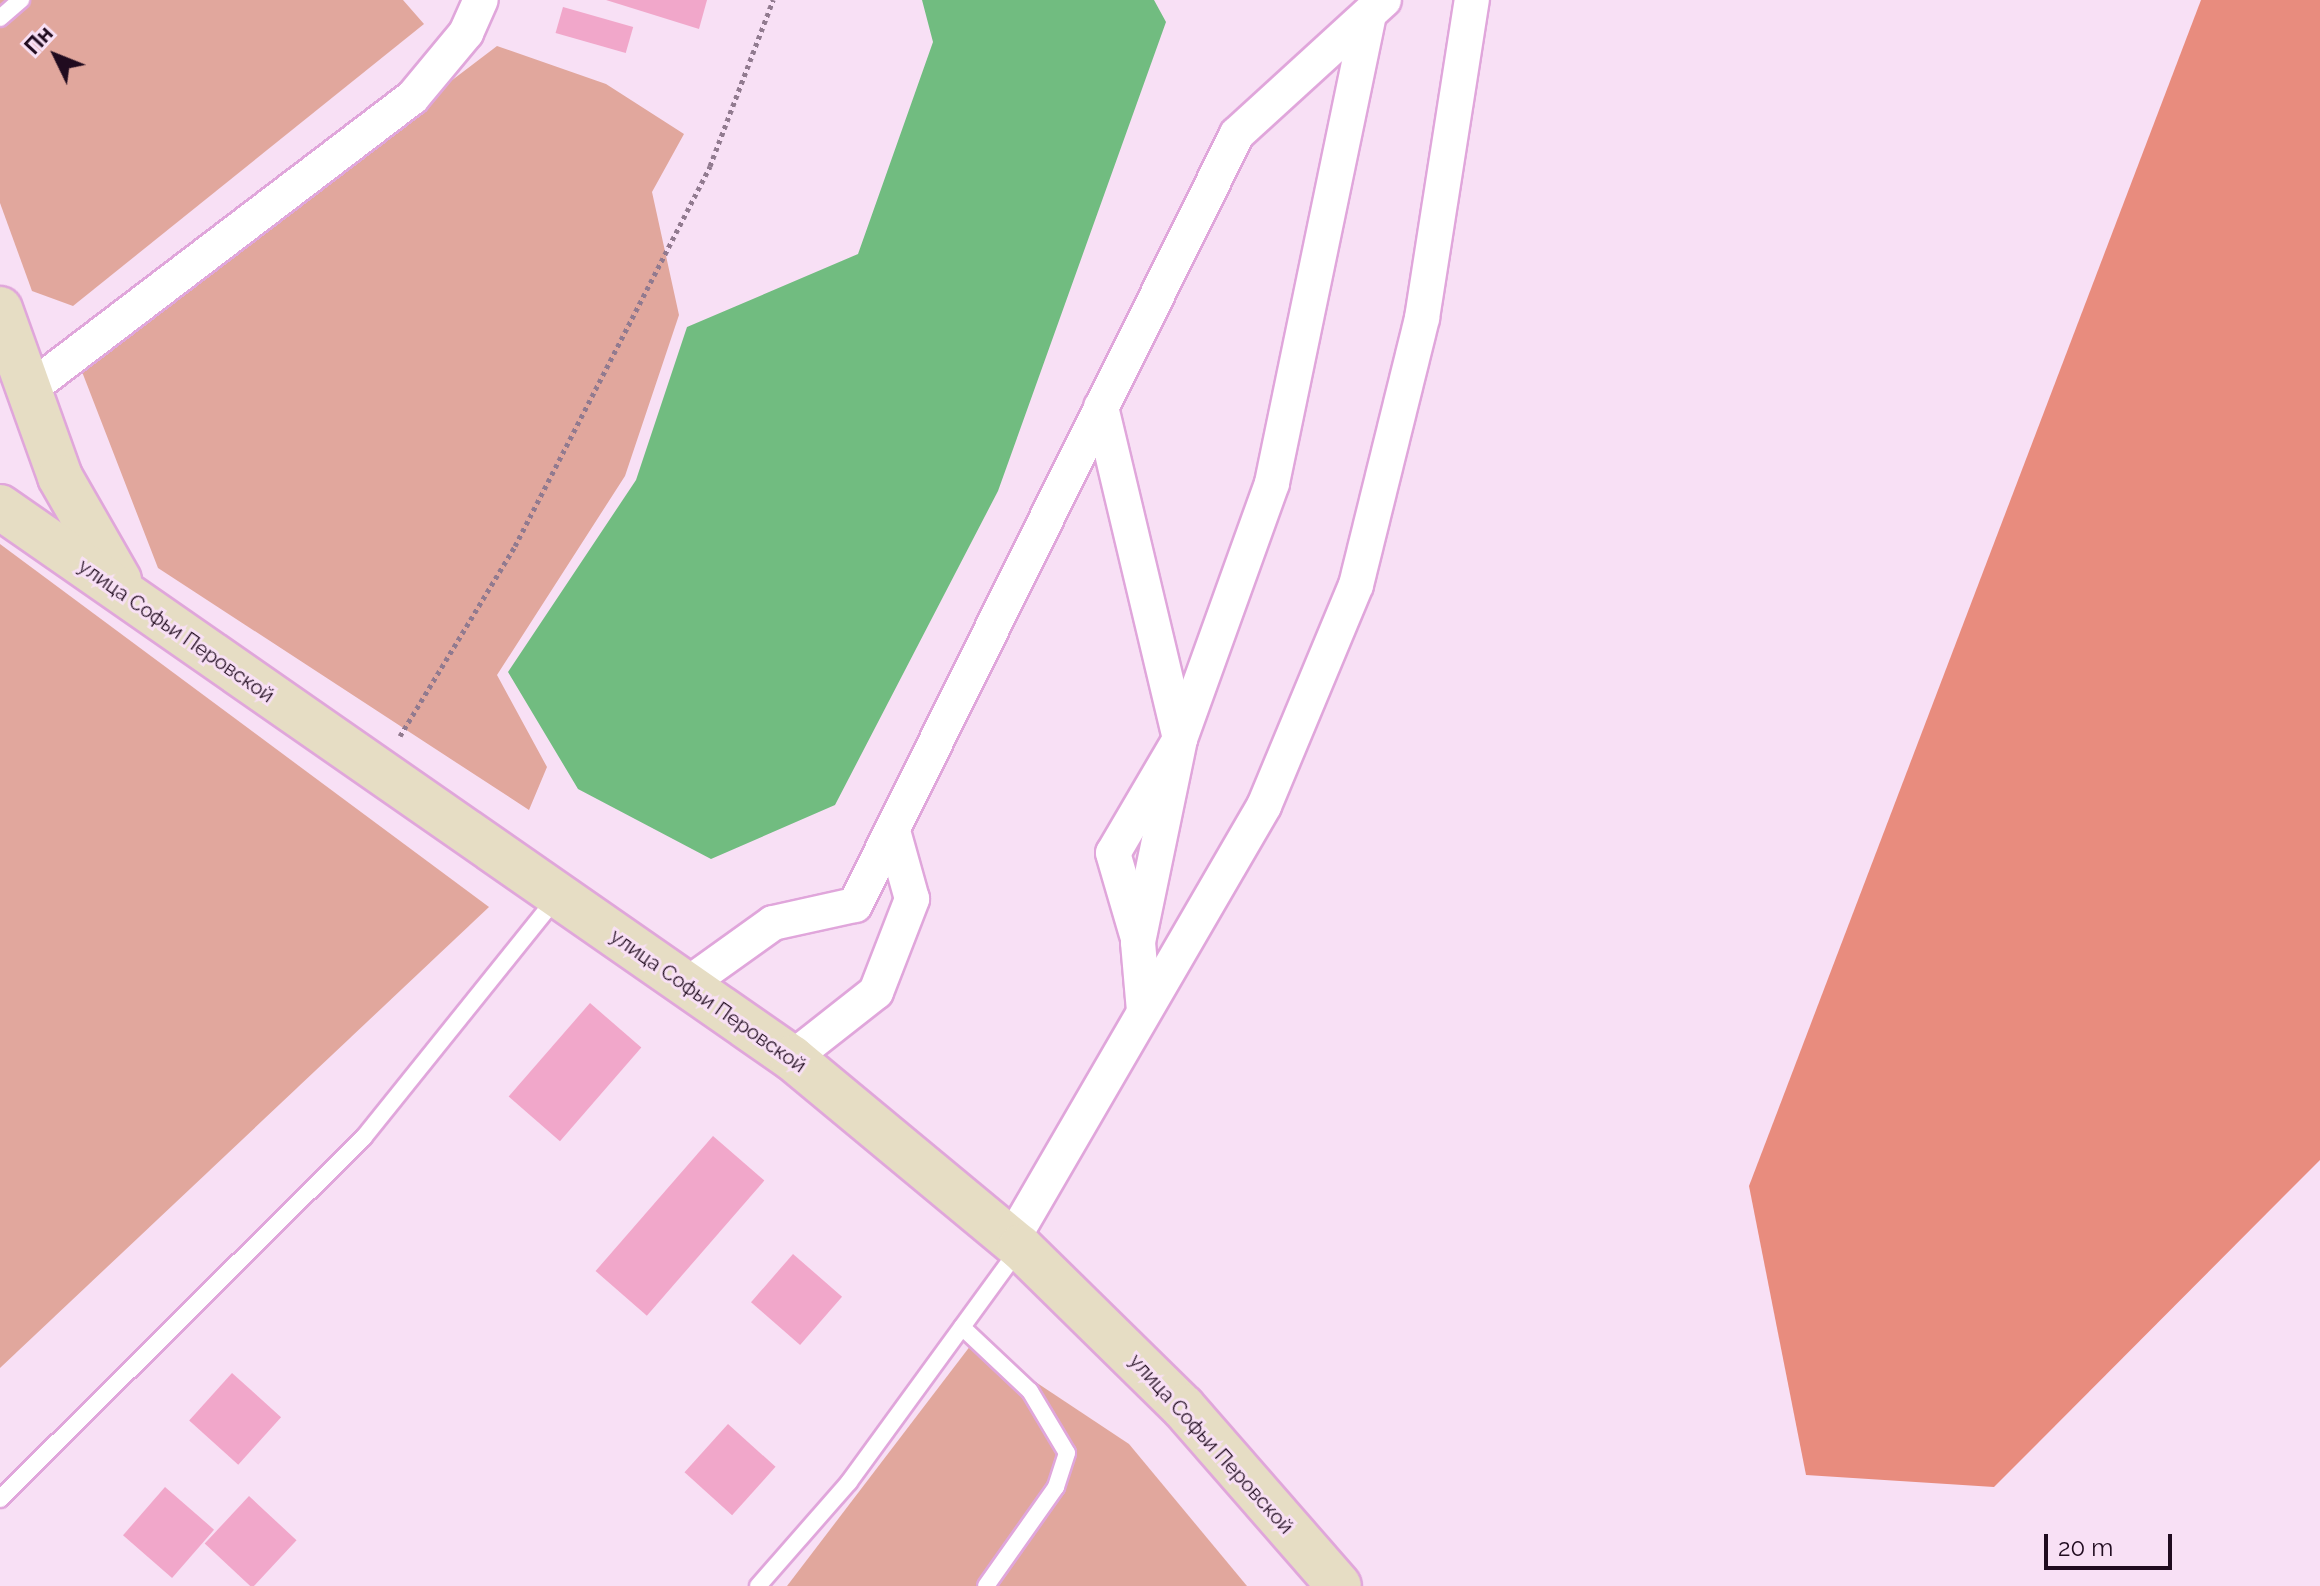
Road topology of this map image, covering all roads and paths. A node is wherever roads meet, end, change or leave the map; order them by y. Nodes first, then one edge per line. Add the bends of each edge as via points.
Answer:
1 (21, 0) edge
2 (481, 0) edge
3 (773, 0) edge
4 (1472, 0) edge
5 (1376, 10) edge
6 (0, 18) edge
7 (0, 309) edge
8 (27, 391) junction
9 (1101, 407) junction
10 (0, 507) edge
11 (139, 609) junction
12 (1180, 739) junction
13 (378, 772) junction
14 (893, 831) junction
15 (557, 897) junction
16 (685, 986) junction
17 (1144, 1011) junction
18 (792, 1058) junction
19 (1016, 1243) junction
20 (962, 1327) junction
21 (0, 1499) edge
22 (758, 1586) edge
23 (986, 1586) edge
24 (1339, 1586) edge

1 - 6 lane
2 - 8 street via 466,33 412,98
3 - 13 path via 710,166 515,546
4 - 17 street via 1422,318 1356,585 1264,806
5 - 9 street via 1237,134
5 - 12 street via 1272,483
7 - 8 street
8 - 11 street via 89,538
9 - 12 street
9 - 14 street
10 - 11 street, улица Софьи Перовской
11 - 13 street, улица Софьи Перовской
12 - 17 street via 1113,853 1138,942
13 - 15 street, улица Софьи Перовской
14 - 16 street via 855,905 773,923
14 - 18 street via 912,899 876,992
15 - 16 street, улица Софьи Перовской
15 - 21 lane via 364,1137
16 - 18 street, улица Софьи Перовской
17 - 19 street
18 - 19 street, улица Софьи Перовской
19 - 20 lane
19 - 24 street, улица Софьи Перовской via 1183,1407
20 - 22 lane via 849,1482
20 - 23 lane via 1030,1391 1067,1453 1056,1487

